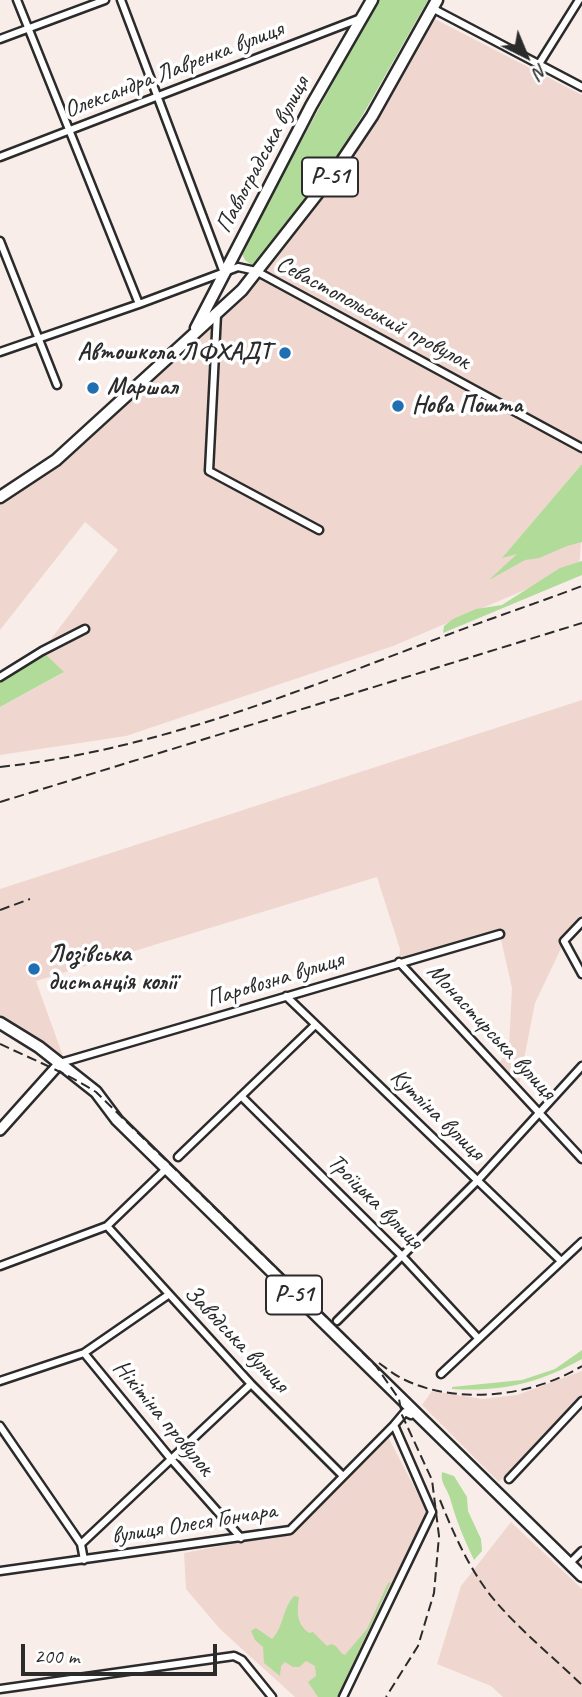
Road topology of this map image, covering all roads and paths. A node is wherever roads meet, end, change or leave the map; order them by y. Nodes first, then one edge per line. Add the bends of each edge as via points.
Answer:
1 (17, 0) edge
2 (105, 0) edge
3 (121, 0) edge
4 (372, 0) edge
5 (579, 0) edge
6 (434, 4) edge
7 (362, 17) junction
8 (29, 28) junction
9 (0, 39) edge
10 (539, 64) junction
11 (582, 87) edge
12 (158, 98) junction
13 (69, 131) junction
14 (0, 157) edge
15 (0, 241) edge
16 (256, 271) junction
17 (224, 274) junction
18 (139, 304) junction
19 (218, 314) junction
20 (194, 332) junction
21 (38, 339) junction
22 (0, 352) edge
23 (57, 385) dead end
24 (582, 448) edge
25 (0, 497) edge
26 (319, 530) dead end
27 (85, 629) dead end
28 (0, 677) edge
29 (582, 922) edge
30 (500, 934) dead end
31 (399, 962) junction
32 (582, 974) edge
33 (286, 996) junction
34 (0, 1023) edge
35 (315, 1025) junction
36 (60, 1063) junction
37 (582, 1066) edge
38 (242, 1096) junction
39 (538, 1111) junction
40 (0, 1130) edge
41 (178, 1157) dead end
42 (582, 1160) edge
43 (166, 1169) junction
44 (478, 1180) junction
45 (107, 1226) junction
46 (582, 1241) edge
47 (402, 1256) junction
48 (561, 1261) junction
49 (0, 1266) edge
50 (168, 1295) junction
51 (337, 1321) dead end
52 (478, 1338) junction
53 (84, 1353) junction
54 (441, 1374) dead end
55 (0, 1381) edge
56 (251, 1384) junction
57 (582, 1401) edge
58 (411, 1415) dead end
59 (394, 1425) junction
60 (0, 1426) edge
61 (171, 1459) junction
62 (342, 1475) junction
63 (509, 1479) dead end
64 (241, 1538) junction
65 (81, 1544) junction
66 (582, 1550) edge
67 (84, 1560) junction
68 (569, 1564) junction
69 (0, 1571) edge
70 (582, 1576) edge
71 (0, 1689) edge
72 (271, 1697) edge
73 (343, 1697) edge

1 - 8 street
2 - 8 street
3 - 12 street
4 - 7 main road, Павлоградська вулиця / Р-51
5 - 10 street
6 - 10 street
6 - 16 main road, Павлоградська вулиця / Р-51 via 372,116 336,170
7 - 12 street, Олександра Лавренка вулиця
7 - 17 main road, Павлоградська вулиця / Р-51
8 - 9 street
8 - 13 street
10 - 11 street
12 - 13 street, Олександра Лавренка вулиця
12 - 17 street
13 - 14 street, Олександра Лавренка вулиця
13 - 18 street
15 - 21 street
16 - 17 street via 238,267
16 - 19 main road, Павлоградська вулиця / Р-51
16 - 24 street, Севастопольський провулок
17 - 18 street
17 - 20 main road, Павлоградська вулиця / Р-51
18 - 21 street
19 - 20 main road, Павлоградська вулиця / Р-51
19 - 26 street via 209,471
20 - 25 main road, Павлоградська вулиця / Р-51 via 56,460
21 - 22 street
21 - 23 street
27 - 28 street
29 - 32 street via 564,942
30 - 31 street, Паровозна вулиця
31 - 33 street, Паровозна вулиця
31 - 39 street, Монастирська вулиця
33 - 35 street, Кутліна вулиця
33 - 36 street, Паровозна вулиця
34 - 36 main road, Р-51
35 - 38 street
35 - 44 street, Кутліна вулиця
36 - 40 main road
36 - 43 main road, Р-51 via 96,1092
37 - 39 street
38 - 41 street
38 - 47 street, Троїцька вулиця
39 - 42 street, Монастирська вулиця
39 - 44 street
43 - 45 street
43 - 68 main road, Р-51
44 - 47 street
44 - 48 street, Кутліна вулиця
45 - 49 street
45 - 50 street, Заводська вулиця
46 - 48 street
47 - 51 street
47 - 52 street, Троїцька вулиця
48 - 52 street
50 - 53 street
50 - 56 street, Заводська вулиця
52 - 54 street
53 - 55 street
53 - 61 street, Нікітіна провулок
56 - 61 street
56 - 62 street, Заводська вулиця
57 - 63 street
58 - 59 street, вулиця Олеся Гончара via 405,1412
59 - 62 street, вулиця Олеся Гончара
59 - 73 street via 432,1512
60 - 65 street
61 - 64 street, Нікітіна провулок
61 - 65 street
62 - 64 street, вулиця Олеся Гончара via 290,1530
64 - 67 street, вулиця Олеся Гончара
65 - 67 street
66 - 68 street
67 - 69 street, вулиця Олеся Гончара
68 - 70 main road, Р-51
71 - 72 street via 234,1656

